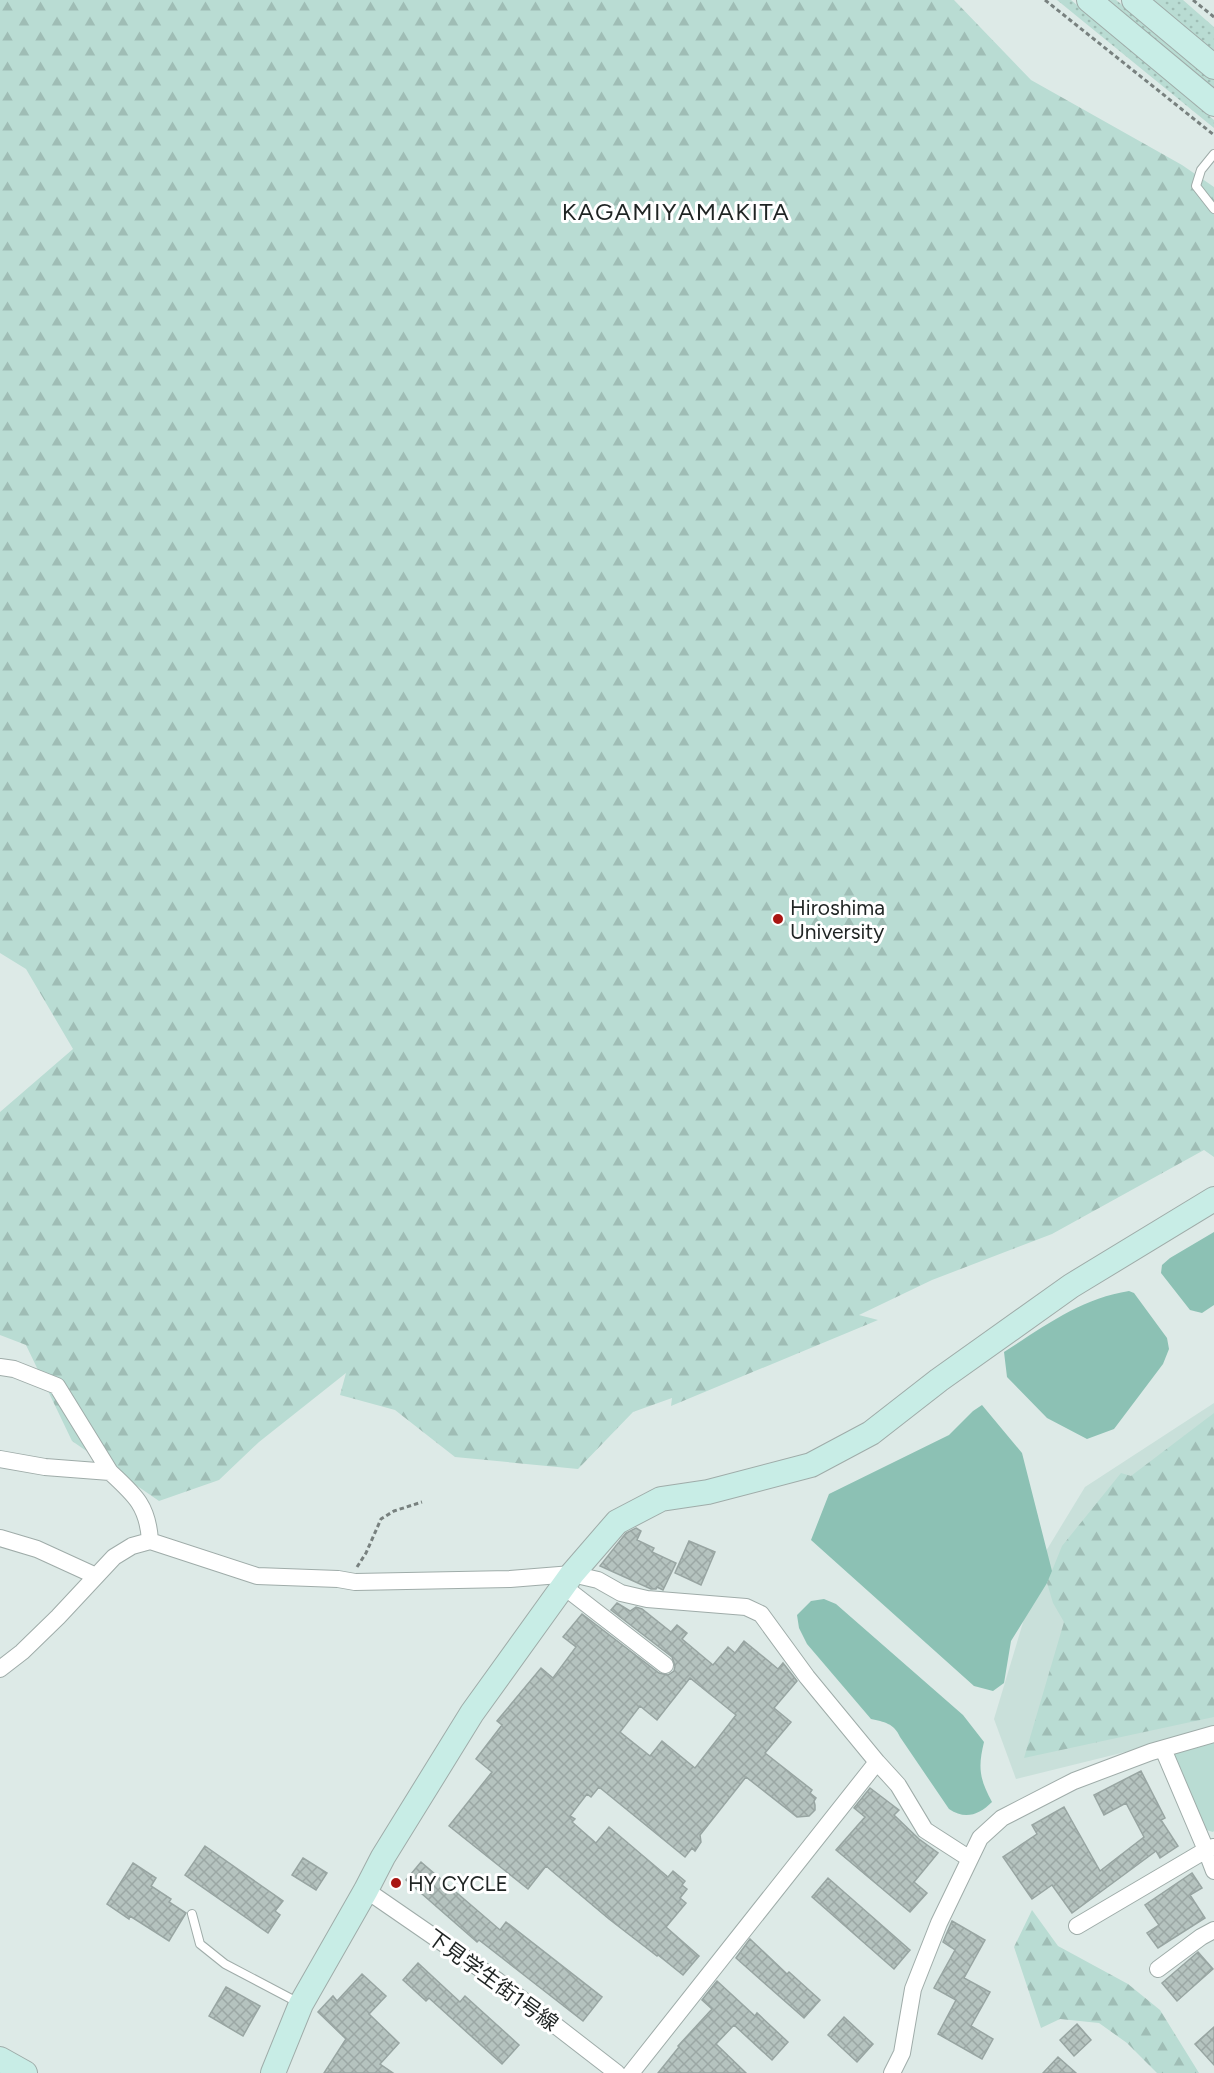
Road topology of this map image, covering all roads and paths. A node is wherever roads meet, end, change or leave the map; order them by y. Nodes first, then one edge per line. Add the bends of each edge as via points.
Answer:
1 (1045, 0) edge
2 (1089, 0) edge
3 (1134, 0) edge
4 (1193, 0) edge
5 (1214, 16) edge
6 (1214, 67) edge
7 (1214, 104) edge
8 (1214, 135) edge
9 (1214, 154) edge
10 (1214, 209) edge
11 (1214, 1199) edge
12 (0, 1366) edge
13 (0, 1459) edge
14 (110, 1472) junction
15 (422, 1502) dead end
16 (0, 1538) edge
17 (150, 1541) junction
18 (96, 1576) junction
19 (567, 1580) junction
20 (348, 1581) junction
21 (665, 1665) dead end
22 (0, 1669) edge
23 (1214, 1734) edge
24 (1163, 1749) junction
25 (877, 1762) junction
26 (1210, 1848) edge
27 (970, 1859) junction
28 (1214, 1871) edge
29 (366, 1890) junction
30 (192, 1914) dead end
31 (1077, 1926) dead end
32 (1214, 1930) edge
33 (1158, 1969) dead end
34 (301, 2004) junction
35 (0, 2059) edge
36 (25, 2073) edge
37 (273, 2073) edge
38 (616, 2073) edge
39 (631, 2073) edge
40 (892, 2073) edge

1 - 8 path
2 - 7 street
3 - 6 street
4 - 5 path
9 - 10 lane via 1201,170 1196,186
11 - 19 street via 1071,1286 871,1433 812,1465 708,1492 661,1499 617,1522
12 - 14 street via 57,1386
13 - 14 street
14 - 17 street via 136,1496 149,1522
15 - 20 path via 381,1519
16 - 18 street via 37,1549
17 - 18 street via 114,1557
17 - 20 street via 256,1576
18 - 22 street via 22,1652
19 - 20 street
19 - 21 street
19 - 25 street via 598,1580 621,1593 647,1599 746,1607 760,1614
19 - 29 street via 472,1713
23 - 24 street
24 - 26 street
24 - 27 street via 1074,1781 1002,1818 980,1838
25 - 27 street via 898,1785 925,1830
25 - 39 street
26 - 28 street
26 - 31 street
27 - 40 street via 939,1923 914,1989 902,2053
29 - 34 street
29 - 38 street, 下見学生街1号線 via 498,1981
30 - 34 lane via 200,1944 225,1964
32 - 33 street
34 - 37 street
35 - 36 street

